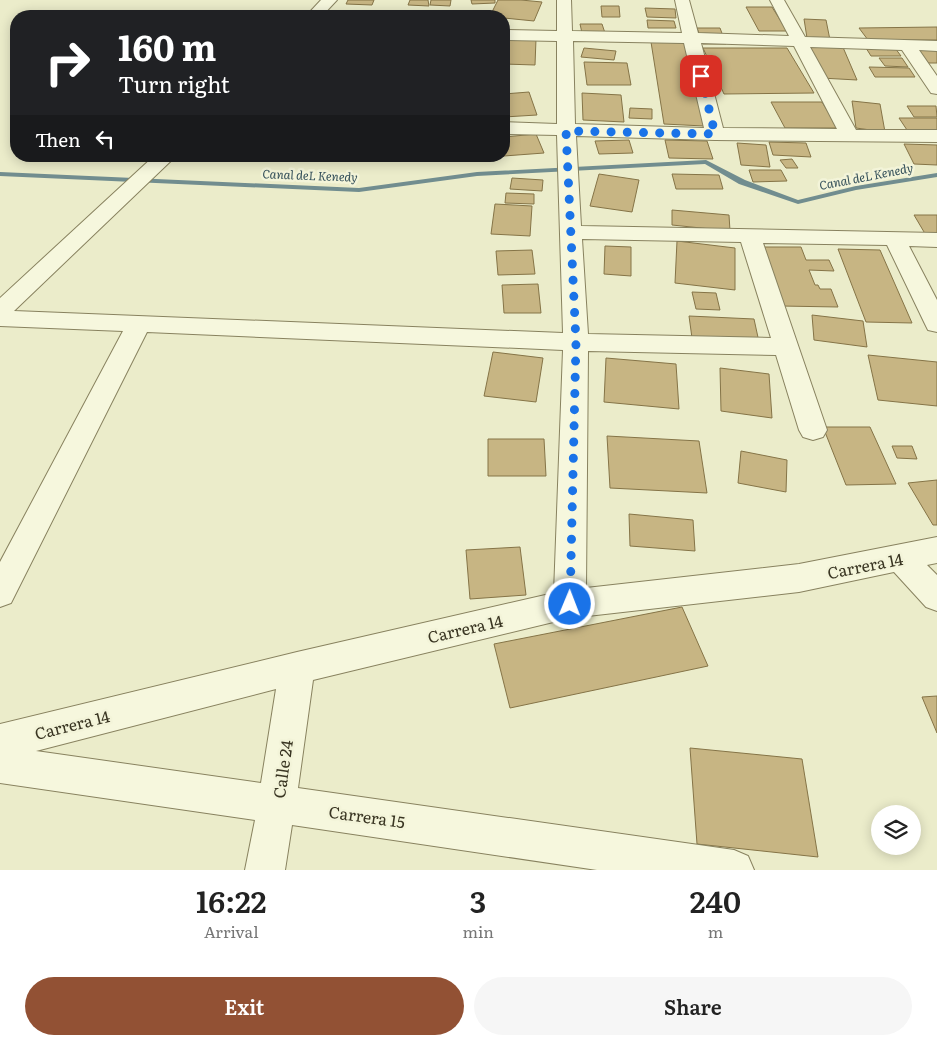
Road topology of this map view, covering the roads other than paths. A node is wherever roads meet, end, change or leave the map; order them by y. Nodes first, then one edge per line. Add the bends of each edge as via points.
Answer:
1 (330, 0) edge
2 (564, 0) edge
3 (682, 0) edge
4 (777, 0) edge
5 (319, 10) edge
6 (510, 35) edge
7 (565, 36) junction
8 (692, 38) junction
9 (798, 41) junction
10 (908, 46) junction
11 (937, 46) edge
12 (937, 89) edge
13 (510, 128) edge
14 (566, 131) junction
15 (715, 134) junction
16 (850, 136) junction
17 (937, 136) edge
18 (160, 162) edge
19 (570, 232) junction
20 (750, 236) junction
21 (895, 239) junction
22 (937, 240) edge
23 (0, 311) edge
24 (0, 318) edge
25 (139, 323) junction
26 (937, 324) edge
27 (576, 342) junction
28 (786, 347) junction
29 (813, 430) dead end
30 (937, 550) edge
31 (901, 558) junction
32 (9, 559) edge
33 (0, 593) edge
34 (937, 597) edge
35 (570, 604) junction
36 (297, 668) junction
37 (0, 742) edge
38 (0, 764) edge
39 (277, 803) junction
40 (265, 870) edge
41 (734, 870) edge

1 - 5 street
2 - 7 street
3 - 8 street
4 - 9 street
6 - 7 street
7 - 8 street
7 - 14 street
8 - 9 street
8 - 15 street
9 - 10 street
9 - 16 street
10 - 11 street
10 - 12 street
13 - 14 street
14 - 15 street
14 - 19 street
15 - 16 street
16 - 17 street
18 - 23 street
19 - 20 street
19 - 27 street
20 - 21 street
20 - 28 street
21 - 22 street
21 - 26 street
24 - 25 street
25 - 27 street
25 - 32 street
27 - 28 street
27 - 35 street
28 - 29 street
30 - 31 street, Carrera 14
31 - 34 street
31 - 35 street, Carrera 14 via 799,578
32 - 33 street
35 - 36 street, Carrera 14
36 - 37 street, Carrera 14
36 - 39 street, Calle 24
38 - 39 street, Carrera 15
39 - 40 street, Calle 24
39 - 41 street, Carrera 15

